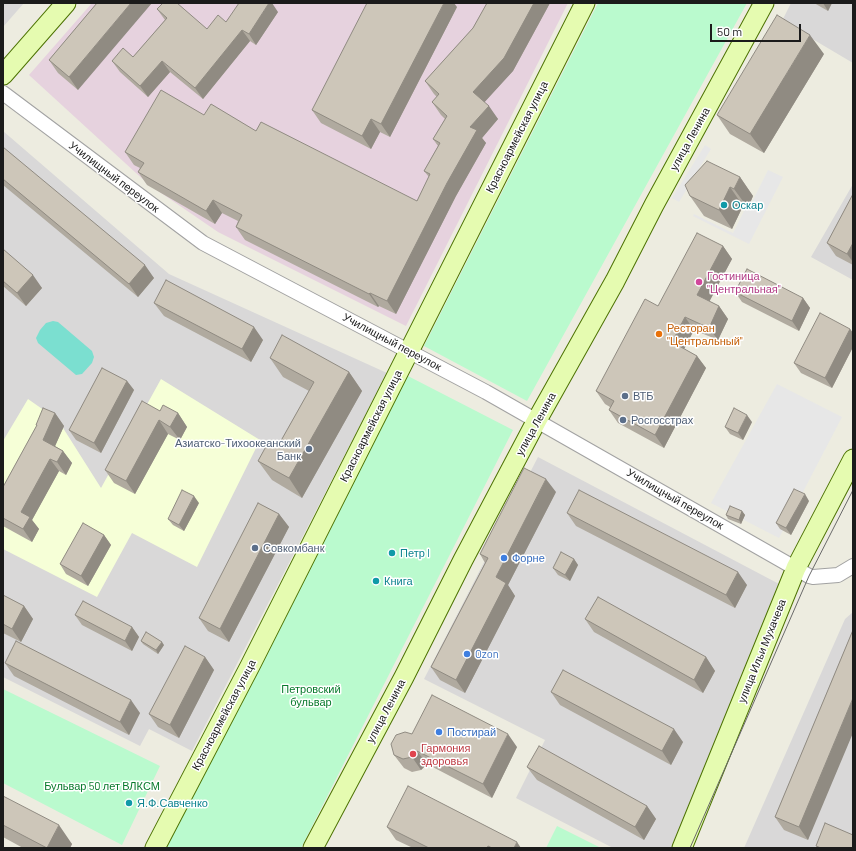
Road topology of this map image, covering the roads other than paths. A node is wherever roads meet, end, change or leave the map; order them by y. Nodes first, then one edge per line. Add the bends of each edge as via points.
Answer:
1 (66, 3) edge
2 (585, 3) edge
3 (764, 3) edge
4 (3, 75) edge
5 (3, 93) edge
6 (410, 352) junction
7 (537, 420) junction
8 (853, 459) edge
9 (853, 566) edge
10 (796, 568) junction
11 (155, 848) edge
12 (313, 848) edge
13 (682, 848) edge

1 - 4 main road
2 - 6 main road, Красноармейская улица
3 - 7 main road, улица Ленина
5 - 6 street, Училищный переулок via 203,243
6 - 7 street, Училищный переулок
6 - 11 main road, Красноармейская улица
7 - 10 street, Училищный переулок
7 - 12 main road, улица Ленина
8 - 10 main road, улица Ильи Мухачева
9 - 10 street, Училищный переулок via 838,575 813,577
10 - 13 main road, улица Ильи Мухачева

